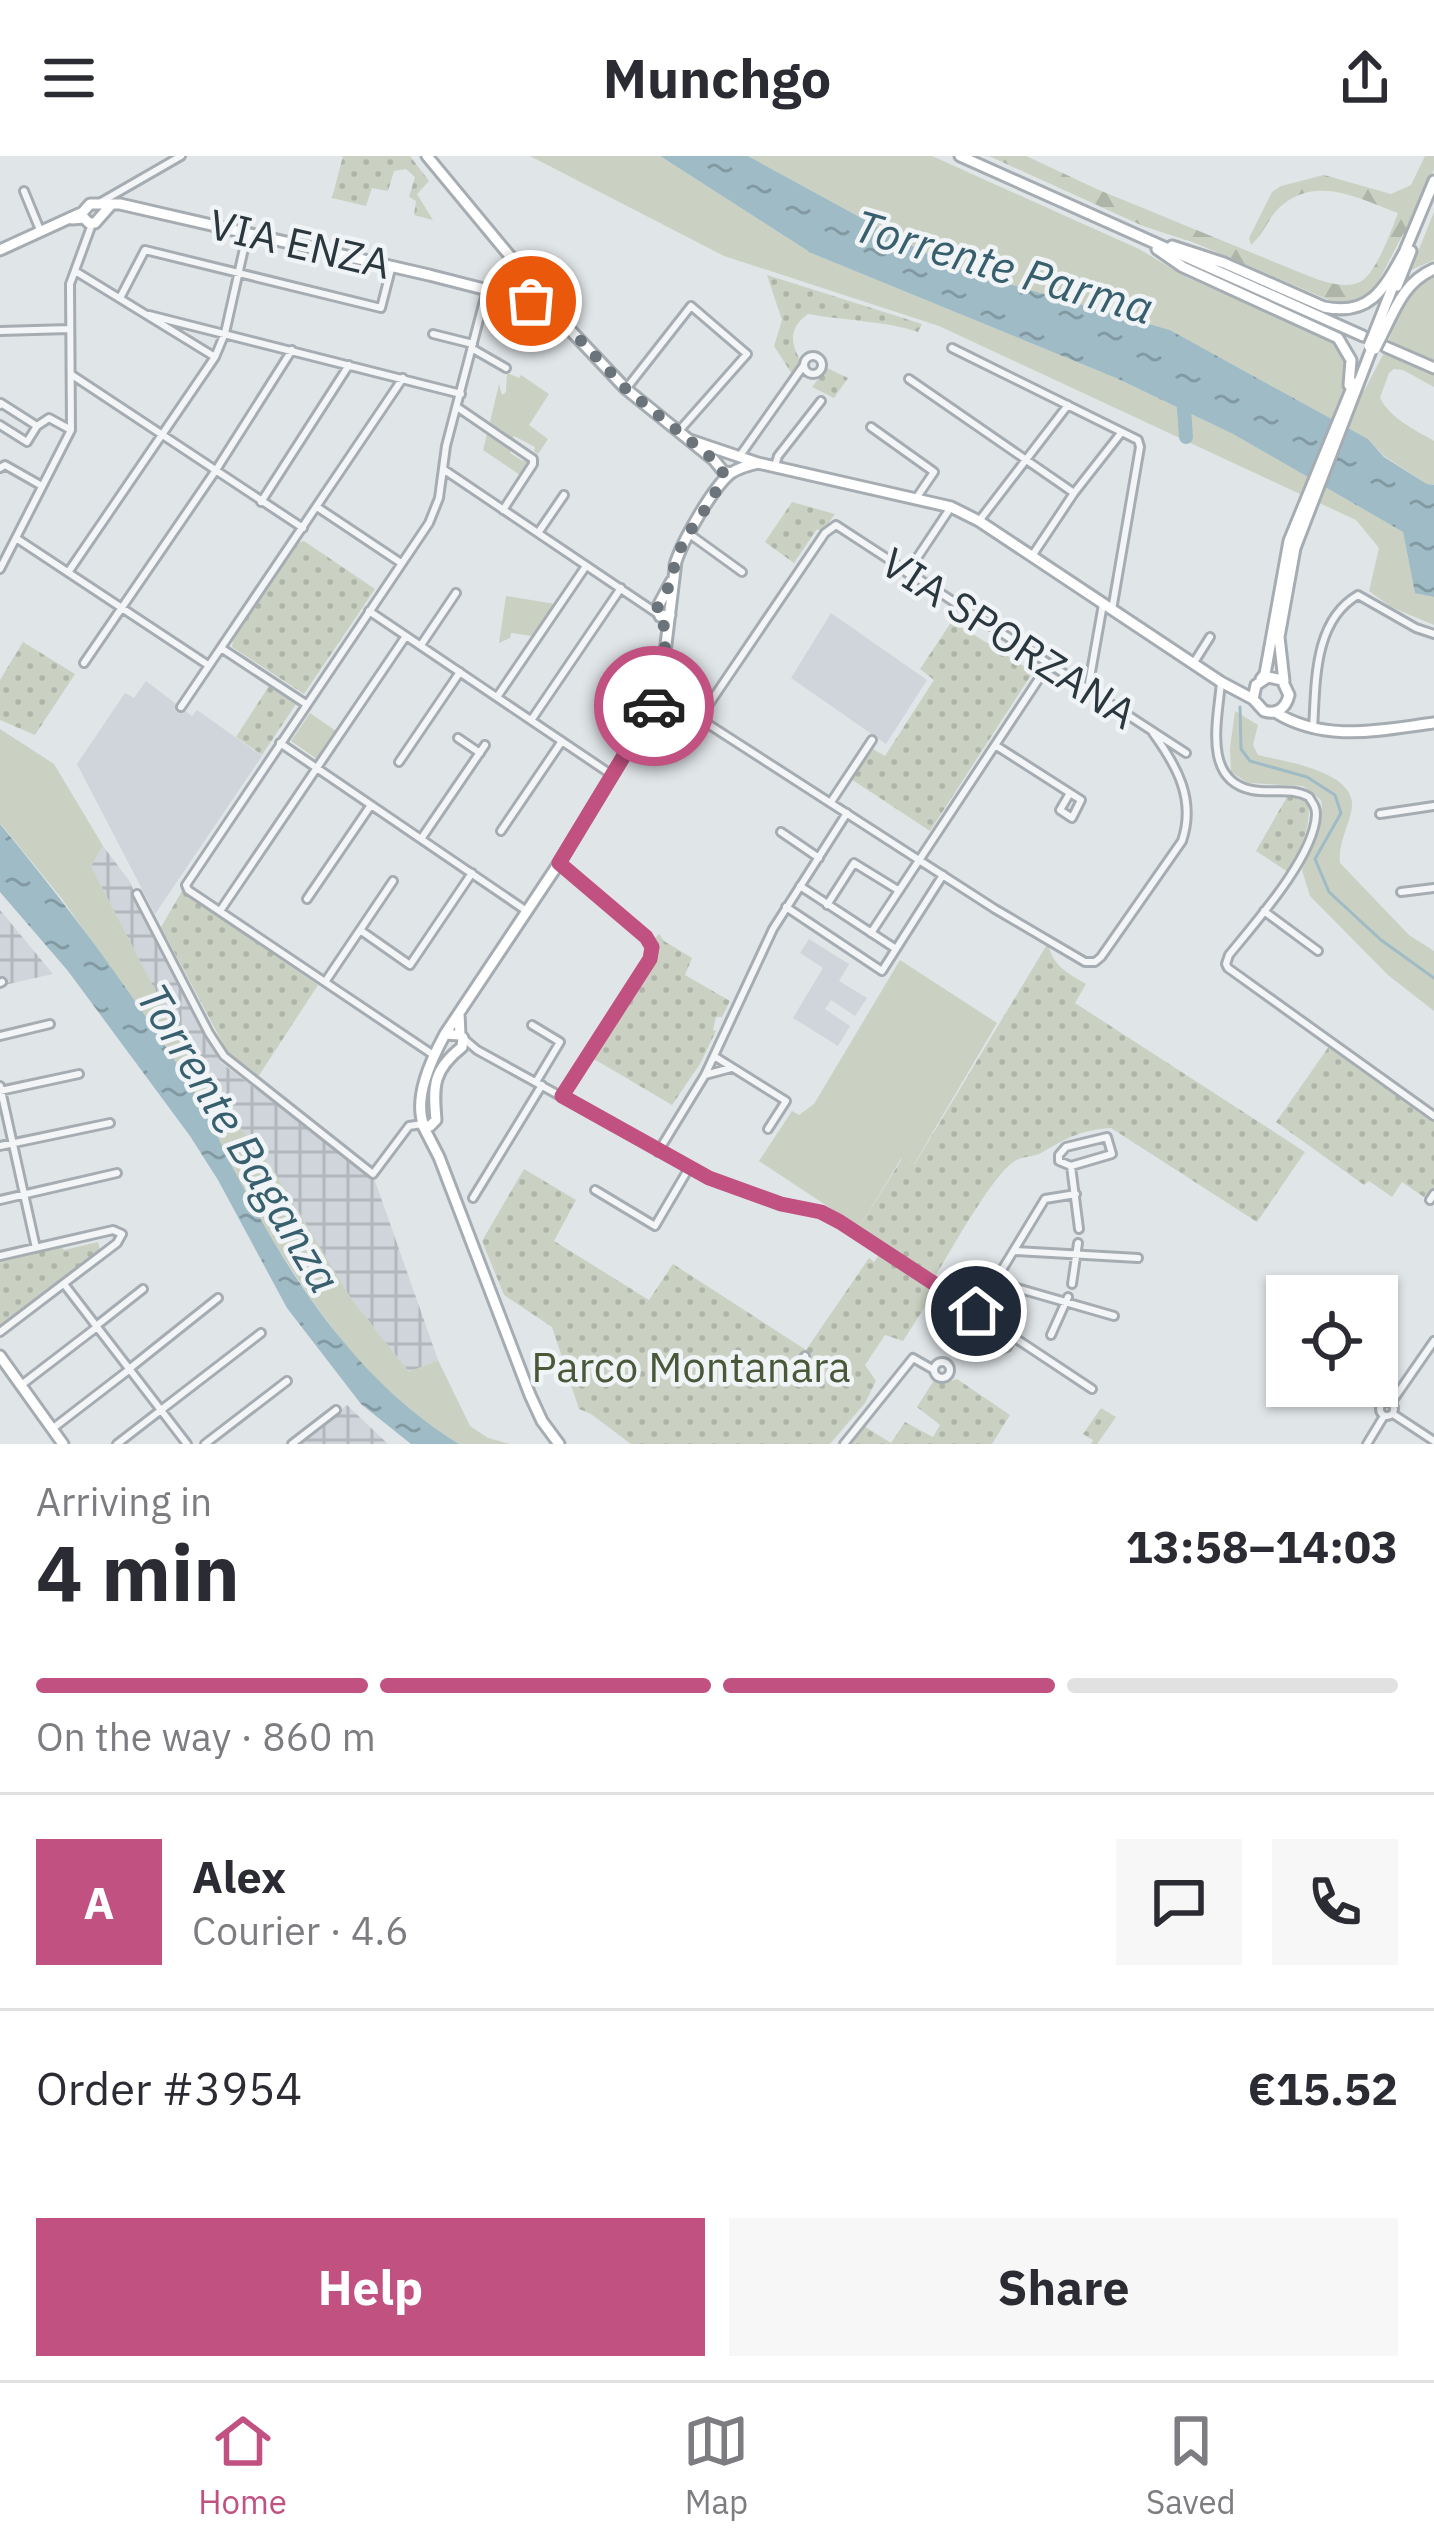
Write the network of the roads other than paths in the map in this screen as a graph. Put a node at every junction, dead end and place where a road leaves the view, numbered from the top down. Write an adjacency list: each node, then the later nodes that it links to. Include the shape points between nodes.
1 (181, 156): 7 (street)
2 (427, 156): 15 (street)
3 (960, 156): 12 (street)
4 (1434, 181): 14 (street)
5 (24, 190): 10 (street)
6 (1434, 196): 33 (street)
7 (116, 200): 8 (street); 11 (street, VIA ENZA)
8 (99, 208): 9 (street, via 88,205); 9 (street, via 100,219)
9 (86, 218): 10 (street); 18 (street)
10 (40, 230): 13 (street)
11 (248, 232): 16 (street, VIA ENZA); 19 (street)
12 (1144, 238): 14 (street, via 1340,309 1379,294); 33 (street); 45 (street, via 1183,267 1338,338)
13 (0, 250)
14 (1405, 251): 33 (street)
15 (509, 255): 20 (street); 21 (street)
16 (392, 266): 19 (street, via 381,308); 22 (street, VIA ENZA)
17 (1434, 269): 33 (street, via 1407,287)
18 (74, 271): 24 (street); 29 (street)
19 (239, 272): 24 (street, via 145,250); 31 (street)
20 (530, 277): 21 (street); 23 (street)
21 (516, 283): 22 (street, VIA ENZA); 25 (street)
22 (487, 289): 25 (street, VIA ENZA); 34 (street)
23 (539, 292): 26 (street); 27 (street)
24 (120, 298): 28 (street)
25 (518, 298): 26 (street)
26 (531, 301): 27 (street)
27 (556, 314): 46 (street)
28 (148, 315): 31 (street); 37 (street)
29 (69, 329): 30 (street); 42 (street)
30 (0, 331)
31 (225, 333): 36 (street); 37 (street)
32 (433, 334): 34 (street)
33 (1374, 343): 41 (street); 45 (street)
34 (472, 346): 40 (street); 47 (street)
35 (952, 348): 50 (street)
36 (292, 350): 38 (street); 63 (street)
37 (215, 357): 58 (street)
38 (349, 365): 43 (street); 69 (street)
39 (804, 365): 60 (street)
40 (506, 368)
41 (1434, 368)
42 (72, 375): 55 (street); 58 (street)
43 (403, 379): 47 (street); 70 (street)
44 (909, 379): 59 (street)
45 (1353, 387): 73 (street); 73 (street)
46 (626, 389): 57 (street); 57 (street, via 691,306 747,354)
47 (461, 394): 51 (street)
48 (821, 401): 61 (street)
49 (0, 405): 53 (street)
50 (1068, 406): 56 (street); 59 (street)
51 (457, 407): 64 (street); 72 (street, via 532,458)
52 (0, 425): 53 (street, via 27,442)
53 (38, 426): 55 (street, via 49,418)
54 (871, 427): 68 (street, via 934,472)
55 (71, 430): 65 (street)
56 (1122, 431): 66 (street); 89 (street, via 1141,447)
57 (678, 432): 60 (street)
58 (162, 435): 63 (street); 83 (street)
59 (1026, 458): 66 (street); 74 (street)
60 (730, 465): 61 (street); 77 (street)
61 (775, 466): 68 (street)
62 (0, 468): 65 (street)
63 (216, 470): 69 (street); 88 (street)
64 (443, 470): 72 (street); 80 (street, via 429,523)
65 (42, 486): 78 (street)
66 (1074, 493): 79 (street)
67 (564, 495): 76 (street)
68 (917, 497): 71 (street)
69 (261, 502): 75 (street)
70 (317, 507): 75 (street); 80 (street)
71 (951, 507): 74 (street); 85 (street)
72 (503, 509): 76 (street)
73 (1303, 514): 102 (street, via 1287,547); 104 (street, via 1280,631)
74 (979, 521): 79 (street)
75 (303, 528): 96 (street)
76 (538, 533): 81 (street)
77 (688, 533): 84 (street); 90 (street)
78 (16, 538): 82 (street); 83 (street)
79 (1032, 556): 89 (street)
80 (401, 563): 91 (street)
81 (586, 565): 86 (street); 106 (street)
82 (0, 568)
83 (69, 571): 88 (street)
84 (742, 572)
85 (908, 573): 100 (street, VIA SPORZANA); 112 (street, VIA SPORZANA, via 832,526)
86 (621, 588): 90 (street); 113 (street)
87 (456, 593): 95 (street)
88 (121, 607): 97 (street); 99 (street)
89 (1108, 607): 98 (street); 105 (street)
90 (664, 610): 107 (street)
91 (369, 611): 93 (street); 109 (street)
92 (1434, 634): 115 (street, via 1358,595 1342,604 1321,646)
93 (406, 636): 95 (street); 124 (street)
94 (1210, 637): 98 (street)
95 (421, 646): 101 (street)
96 (221, 648): 99 (street); 109 (street)
97 (84, 663)
98 (1193, 664): 103 (street)
99 (208, 665): 110 (street)
100 (1048, 665): 105 (street, VIA SPORZANA); 121 (street)
101 (460, 672): 106 (street); 123 (street)
102 (1259, 682): 103 (street); 104 (street, via 1275,677); 108 (street)
103 (1226, 685): 108 (street); 151 (street, via 1216,747 1226,777 1254,790 1300,792 1316,816 1293,871)
104 (1288, 690): 111 (street); 115 (street)
105 (1088, 691): 116 (street, VIA SPORZANA)
106 (497, 697): 113 (street)
107 (658, 698): 112 (street); 125 (street)
108 (1253, 699): 111 (street)
109 (306, 704): 120 (street)
110 (181, 707)
111 (1275, 712): 115 (street)
112 (699, 719): 127 (street)
113 (531, 721): 119 (street)
114 (1434, 723): 115 (street)
115 (1312, 729)
116 (1154, 733): 122 (street, VIA SPORZANA); 139 (street, via 1186,796 1187,824 1095,962)
117 (458, 738): 134 (street, via 482,749)
118 (872, 740): 127 (street)
119 (562, 741): 125 (street); 132 (street)
120 (280, 743): 124 (street); 149 (street, via 188,879 188,890)
121 (995, 745): 126 (street); 136 (street)
122 (1186, 753)
123 (399, 762)
124 (317, 768): 128 (street); 149 (street)
125 (612, 775): 137 (street)
126 (1070, 793)
127 (831, 802): 130 (street)
128 (371, 805): 134 (street); 146 (street)
129 (1434, 806): 131 (street)
130 (847, 813): 135 (street); 136 (street)
131 (1380, 814)
132 (501, 831)
133 (782, 832): 135 (street)
134 (421, 839): 138 (street)
135 (820, 858): 141 (street)
136 (919, 859): 139 (street); 143 (street)
137 (559, 863): 150 (street); 172 (street, via 652,947)
138 (472, 873): 150 (street); 152 (street, via 410,965)
139 (943, 875): 154 (street)
140 (393, 881): 152 (street)
141 (800, 886): 147 (street); 148 (street)
142 (1434, 888): 144 (street)
143 (898, 890): 147 (street, via 854,863); 153 (street)
144 (1401, 892)
145 (137, 894): 176 (street, via 224,1056 373,1174 409,1126)
146 (307, 899)
147 (827, 905): 153 (street)
148 (786, 907): 154 (street, via 882,971); 166 (street)
149 (220, 911): 156 (street)
150 (528, 911): 157 (street)
151 (1264, 911): 155 (street); 173 (street, via 1228,968)
152 (360, 930): 156 (street)
153 (871, 933): 154 (street)
154 (896, 949)
155 (1318, 951)
156 (325, 982): 165 (street)
157 (459, 1013): 160 (street); 162 (street)
158 (50, 1024): 161 (street)
159 (532, 1025): 170 (street, via 560,1042)
160 (445, 1034): 162 (street); 165 (street)
161 (0, 1036)
162 (462, 1037): 163 (street); 164 (street)
163 (477, 1050): 164 (street); 170 (street)
164 (458, 1051): 174 (street, via 440,1070)
165 (435, 1056): 176 (street)
166 (715, 1056): 167 (street); 169 (street)
167 (733, 1068): 169 (street); 177 (street, via 786,1101)
168 (79, 1074): 171 (street)
169 (706, 1075): 180 (street)
170 (539, 1083): 172 (street); 188 (street)
171 (0, 1089): 178 (street)
172 (562, 1096): 180 (street)
173 (1434, 1116)
174 (437, 1117): 176 (street); 181 (street)
175 (110, 1123): 178 (street)
176 (422, 1124): 181 (street)
177 (768, 1129)
178 (13, 1143): 179 (street); 187 (street)
179 (0, 1145)
180 (658, 1152): 183 (street)
181 (439, 1157): 233 (street, via 530,1396)
182 (1071, 1166): 182 (street, via 1112,1154 1107,1137 1066,1147 1059,1161); 186 (street)
183 (689, 1168): 185 (street, via 655,1226); 203 (street, via 756,1197 821,1212)
184 (117, 1173): 187 (street)
185 (595, 1190)
186 (1076, 1194): 190 (street); 193 (street, via 1045,1199)
187 (24, 1195): 189 (street); 192 (street)
188 (473, 1198)
189 (0, 1200)
190 (1078, 1229)
191 (1078, 1243): 194 (street)
192 (35, 1248): 195 (street); 198 (street, via 122,1234)
193 (1015, 1250): 194 (street); 197 (street)
194 (1077, 1255): 196 (street); 199 (street)
195 (0, 1256)
196 (1138, 1258)
197 (996, 1282): 202 (street); 203 (street)
198 (64, 1284): 205 (street); 207 (street)
199 (1072, 1284)
200 (142, 1289): 205 (street)
201 (218, 1298): 214 (street)
202 (1067, 1299): 204 (street); 209 (street)
203 (979, 1313): 206 (street); 206 (street, via 996,1349 1009,1343)
204 (1114, 1316)
205 (97, 1326): 214 (street); 218 (street)
206 (1005, 1330): 219 (street)
207 (0, 1333)
208 (261, 1333): 223 (street)
209 (1051, 1335)
210 (1434, 1341): 220 (street)
211 (0, 1356): 213 (street)
212 (805, 1356): 215 (street)
213 (4, 1368): 218 (street)
214 (130, 1369): 223 (street); 226 (street)
215 (796, 1370)
216 (934, 1370): 234 (street, via 913,1358)
217 (287, 1381): 231 (street)
218 (20, 1386): 226 (street)
219 (1092, 1388)
220 (1398, 1393)
221 (1381, 1407): 225 (street)
222 (1394, 1407): 225 (street)
223 (161, 1410): 229 (street); 230 (street)
224 (336, 1410): 232 (street)
225 (1388, 1415): 227 (street); 235 (street)
226 (52, 1429): 228 (street)
227 (1434, 1441)
228 (63, 1444)
229 (117, 1444)
230 (187, 1444)
231 (205, 1444)
232 (292, 1444)
233 (559, 1444)
234 (844, 1444)
235 (1367, 1444)

